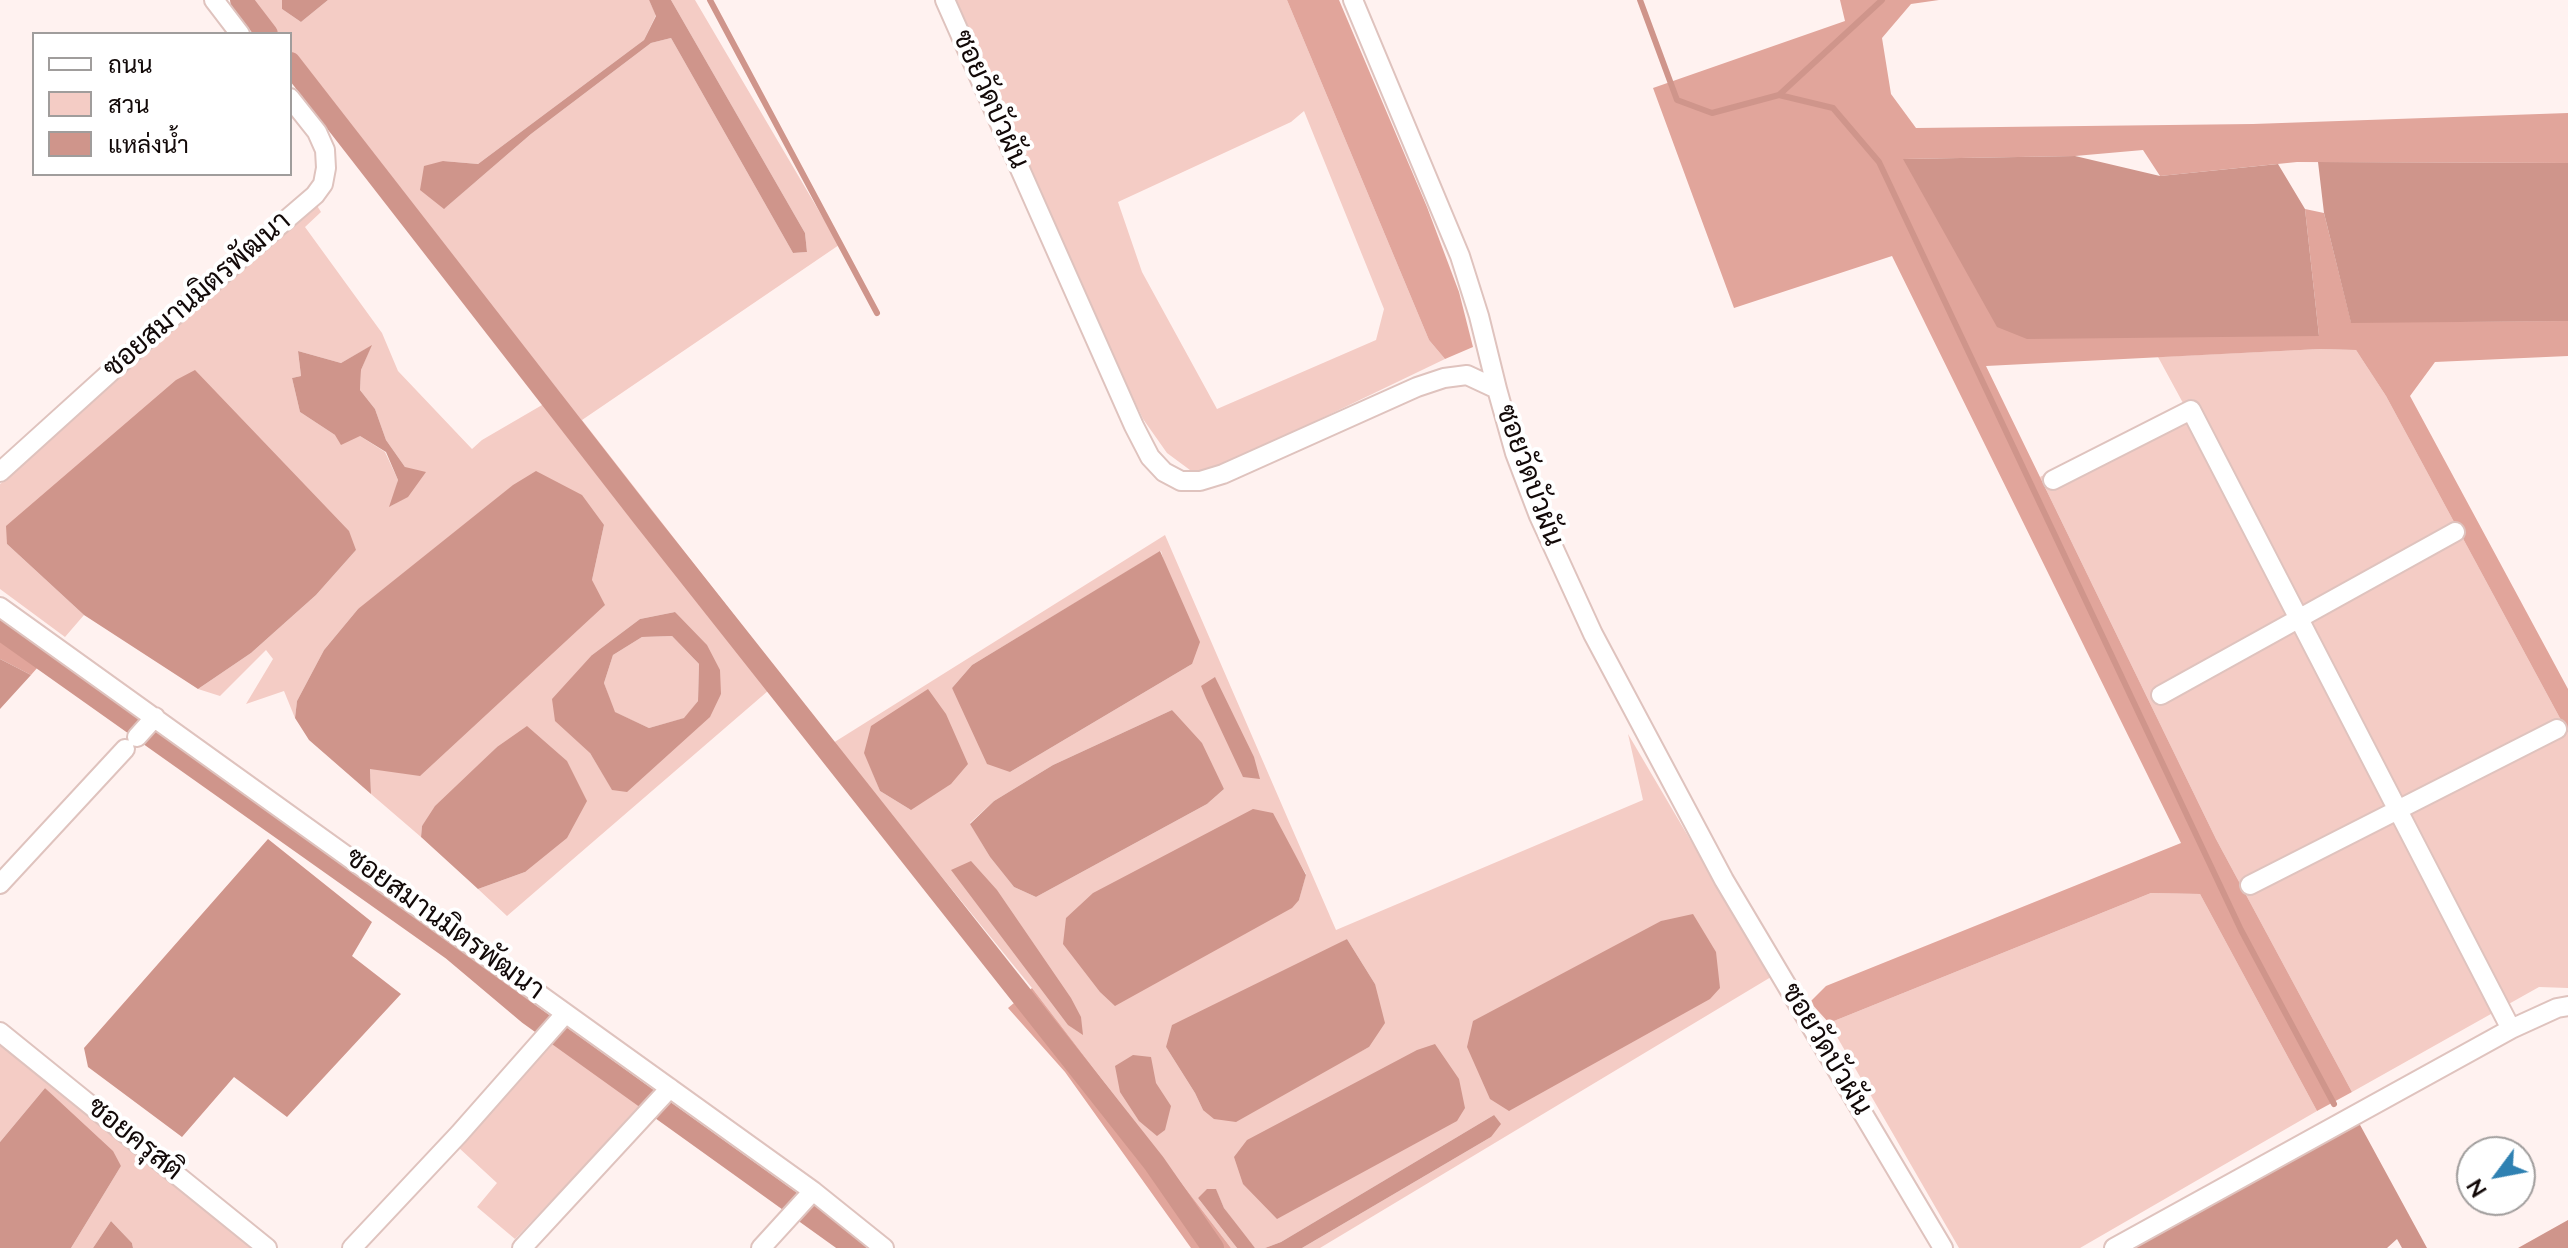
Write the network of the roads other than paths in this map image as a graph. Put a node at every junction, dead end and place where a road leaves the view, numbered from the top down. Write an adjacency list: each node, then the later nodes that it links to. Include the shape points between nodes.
1 (214, 0): 4 (street)
2 (945, 0): 6 (street, ซอยวัดบัวผัน, via 1134,426 1164,472 1181,481 1223,474 1444,378 1467,375)
3 (1353, 0): 6 (street, via 1460,256)
4 (238, 32)
5 (292, 101): 7 (street, ซอยสมานมิตรพัฒนา, via 325,150 323,184 315,195)
6 (1497, 389): 29 (street, ซอยวัดบัวผัน, via 1539,516 1593,634 1724,880)
7 (0, 472)
8 (2053, 480): 11 (street, via 2191,410)
9 (2455, 532): 11 (street)
10 (0, 607): 13 (street, ซอยสมานมิตรพัฒนา)
11 (2299, 618): 12 (street); 15 (street)
12 (2161, 695)
13 (155, 717): 16 (street); 19 (street, ซอยสมานมิตรพัฒนา)
14 (2557, 729): 15 (street)
15 (2398, 810): 17 (street); 20 (street)
16 (0, 884)
17 (2250, 885)
18 (2568, 1006): 20 (street)
19 (565, 1014): 22 (street, ซอยสมานมิตรพัฒนา); 25 (street)
20 (2511, 1029): 30 (street)
21 (0, 1032): 24 (street, ซอยครุสติ)
22 (670, 1088): 23 (street, ซอยสมานมิตรพัฒนา); 26 (street)
23 (813, 1191): 27 (street); 28 (street, ซอยสมานมิตรพัฒนา)
24 (267, 1248)
25 (352, 1248)
26 (522, 1248)
27 (761, 1248)
28 (884, 1248)
29 (1943, 1248)
30 (2114, 1248)

